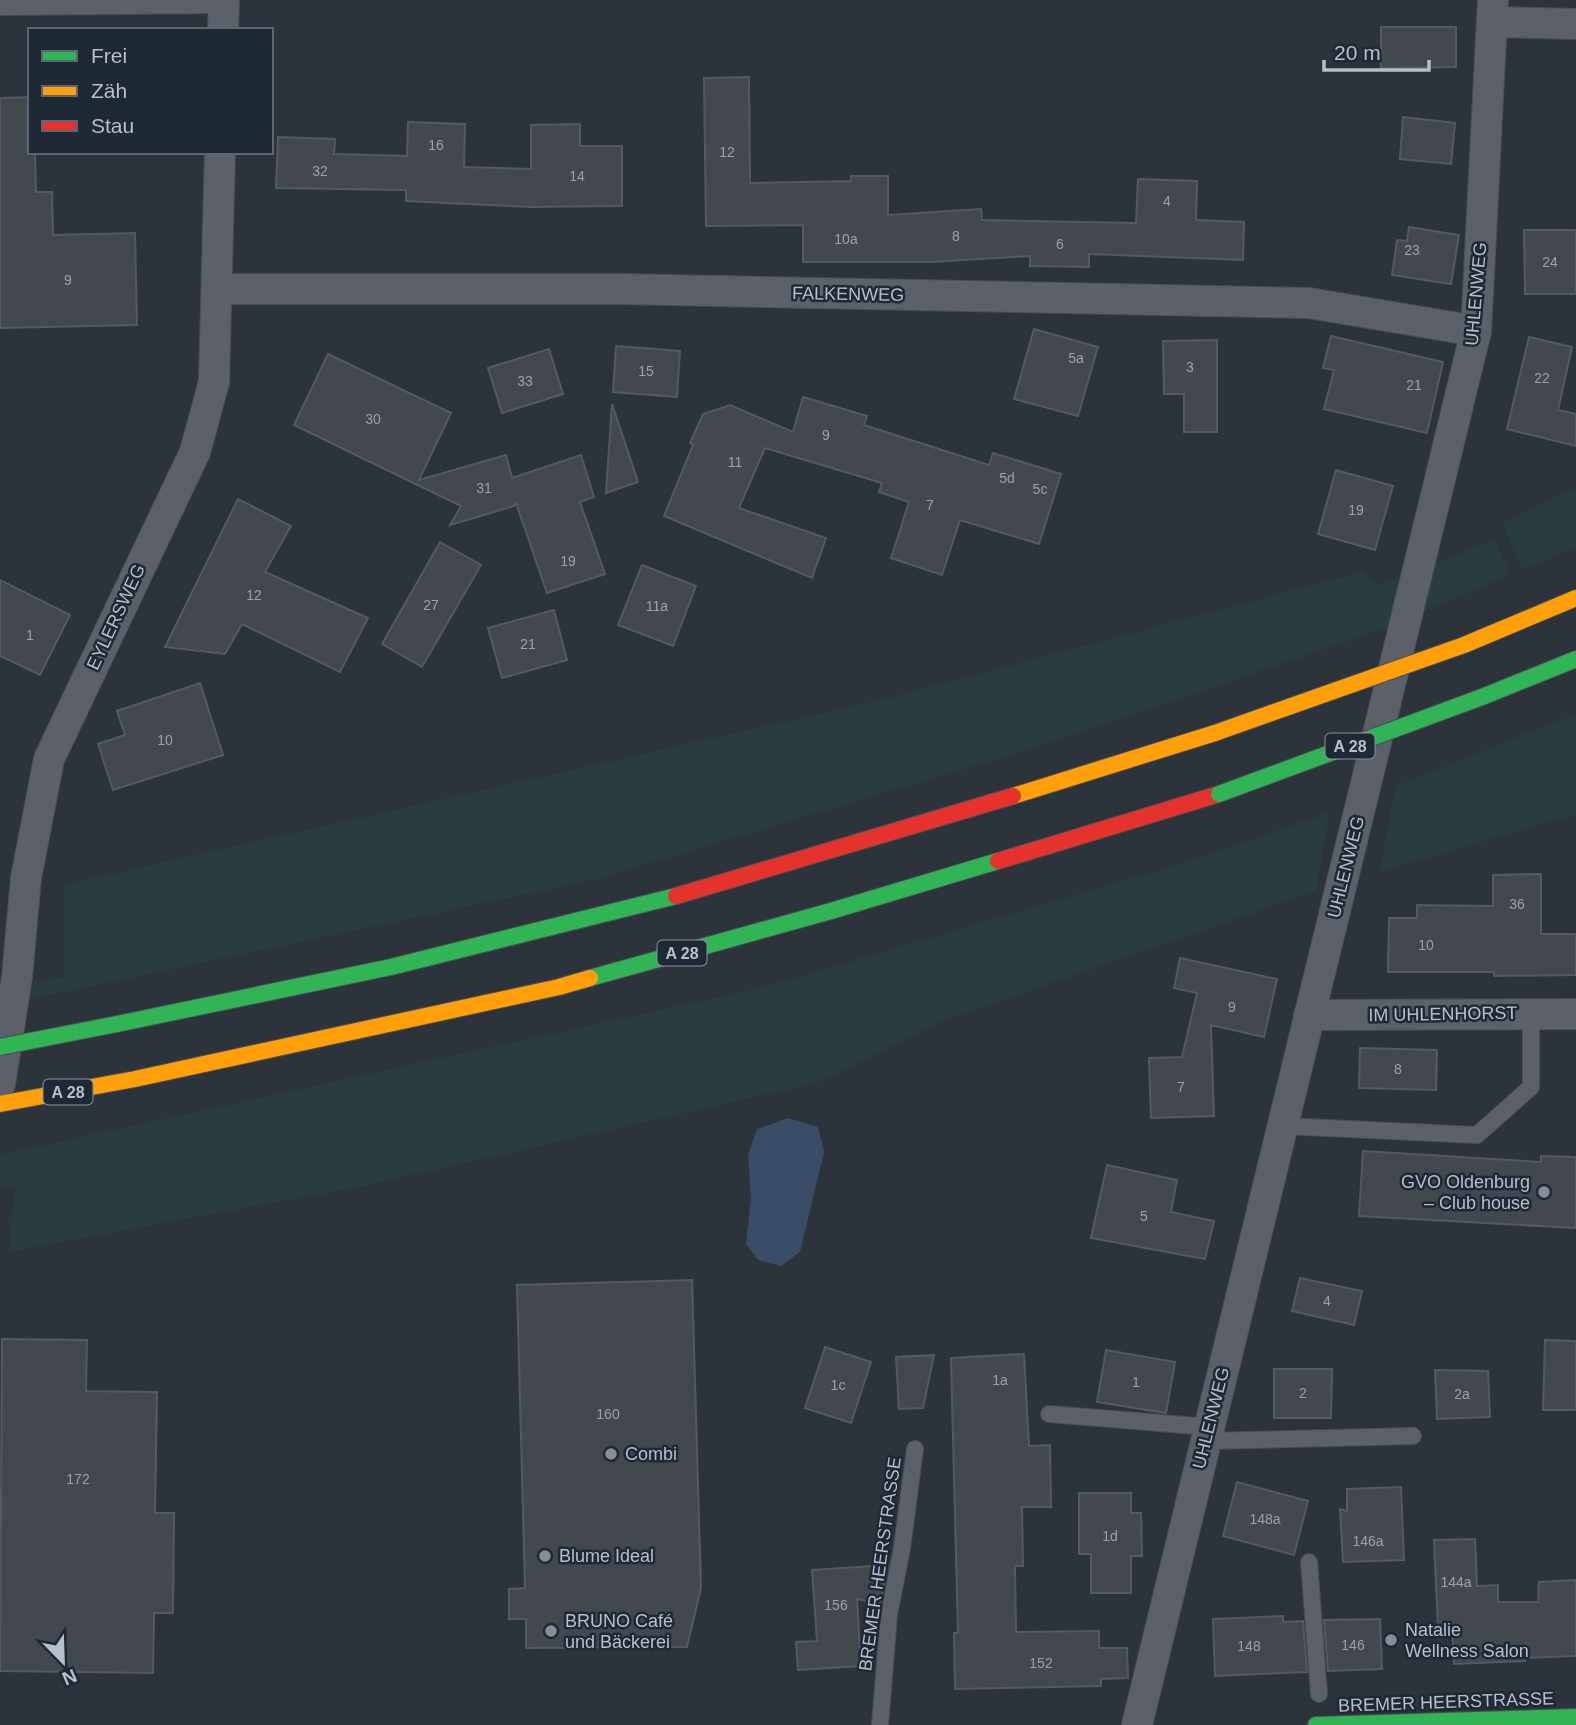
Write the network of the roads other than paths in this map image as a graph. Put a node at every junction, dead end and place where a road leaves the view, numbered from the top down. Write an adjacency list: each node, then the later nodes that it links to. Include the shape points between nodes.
1 (0, 7): 2 (lane)
2 (224, 11)
3 (1492, 11): 4 (street); 7 (street, UHLENWEG)
4 (1576, 24)
5 (220, 154): 6 (street, EYLERSWEG)
6 (217, 289): 7 (street, FALKENWEG, via 620,289 1309,303); 10 (street, EYLERSWEG, via 214,382 195,452 49,760)
7 (1476, 331): 13 (street, UHLENWEG)
8 (1576, 598): 14 (main road, bridge, via 1464,645 1215,733 663,900 232,1003)
9 (1576, 659): 16 (main road, A 28, bridge, via 1219,794 559,988)
10 (13, 874): 15 (street, EYLERSWEG, via 17,977)
11 (1531, 1013): 12 (street, IM UHLENHORST); 13 (street, IM UHLENHORST); 17 (lane, via 1531,1087 1477,1135)
12 (1576, 1014)
13 (1310, 1015): 17 (street, UHLENWEG)
14 (0, 1047)
15 (0, 1084)
16 (0, 1104)
17 (1283, 1126): 19 (street, UHLENWEG)
18 (1049, 1415): 19 (lane)
19 (1207, 1434): 20 (lane); 26 (street, UHLENWEG)
20 (1413, 1436)
21 (915, 1450): 25 (lane, BREMER HEERSTRASSE, via 889,1615)
22 (1309, 1562): 23 (lane)
23 (1319, 1694)
24 (1576, 1717): 27 (main road, BREMER HEERSTRASSE)
25 (880, 1725)
26 (1137, 1725)
27 (1316, 1725)

